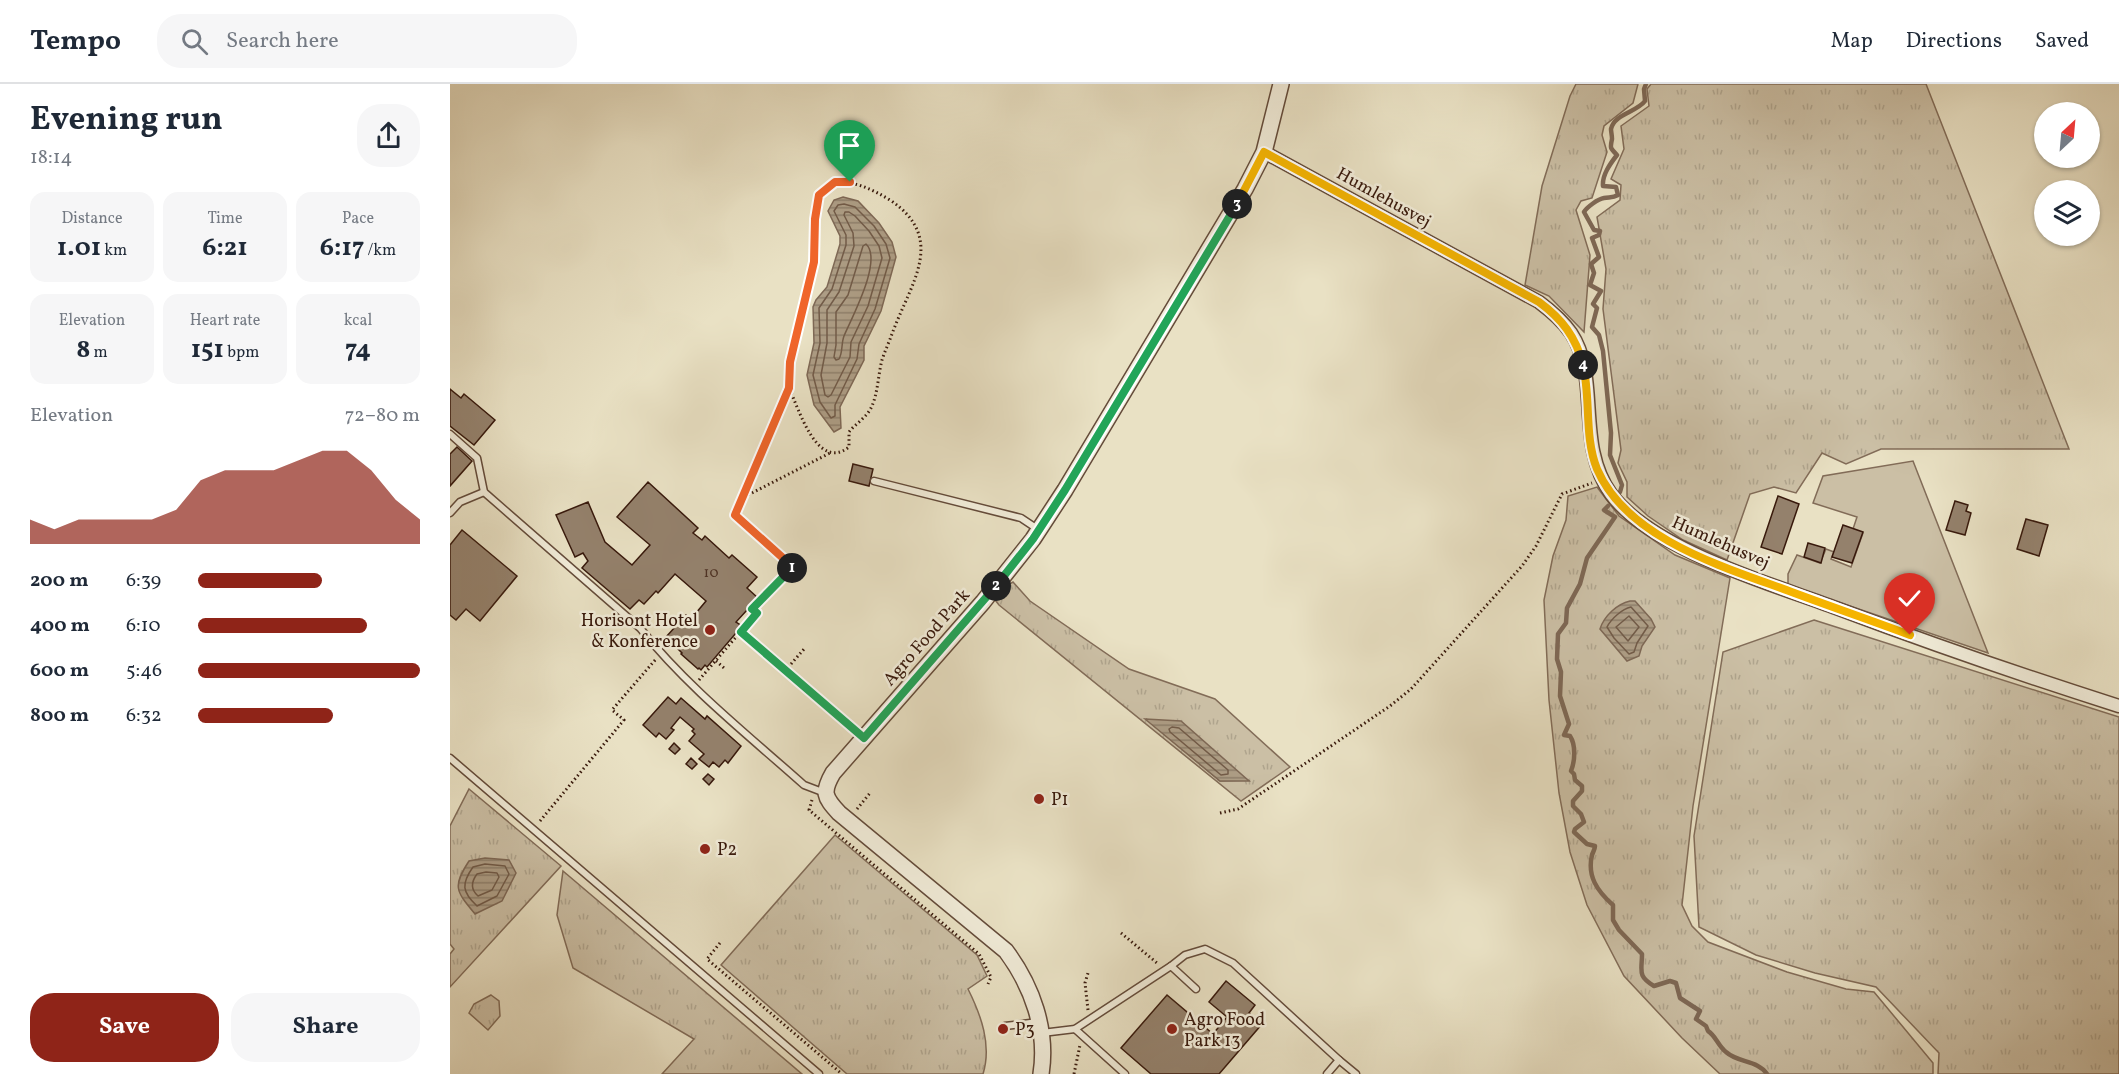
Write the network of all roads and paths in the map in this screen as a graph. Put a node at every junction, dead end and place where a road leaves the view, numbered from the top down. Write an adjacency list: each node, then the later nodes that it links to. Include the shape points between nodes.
1 (1281, 84): 2 (street, Agro Food Park)
2 (1264, 152): 6 (street, Humlehusvej, via 1557,315 1580,351 1592,449); 11 (street, Agro Food Park)
3 (789, 388): 5 (path, via 810,434); 5 (path, via 790,362 814,262 819,195 835,182 863,186 896,205 908,217 917,228 922,246 914,282 882,359 870,411 849,432 849,447); 9 (path)
4 (450, 434): 8 (lane, via 477,458)
5 (831, 453): 9 (path)
6 (1602, 480): 19 (street, Humlehusvej, via 1620,505 1647,527 1728,568); 25 (path, via 1562,494 1522,566 1411,689 1238,809)
7 (874, 481): 11 (lane, via 1021,518)
8 (484, 492): 10 (lane, via 460,502); 14 (lane, via 640,628)
9 (742, 498): 12 (path, via 735,515 793,567 752,609 757,613)
10 (450, 513)
11 (1039, 530): 20 (street, Agro Food Park, via 983,602)
12 (741, 632): 15 (path); 17 (lane)
13 (805, 648): 17 (path)
14 (660, 654): 18 (lane); 23 (path, via 612,710 624,720)
15 (716, 660): 16 (path); 18 (path)
16 (724, 668)
17 (786, 670): 20 (lane)
18 (694, 686): 22 (lane, via 804,785)
19 (2119, 706)
20 (864, 738): 22 (street, Agro Food Park)
21 (450, 758): 26 (lane)
22 (820, 791): 30 (path, via 809,810 979,954 991,977); 33 (street, via 839,813 1006,951 1029,990)
23 (554, 804): 24 (path); 26 (path)
24 (557, 807)
25 (1220, 813)
26 (533, 829): 36 (lane)
27 (1122, 933): 29 (path)
28 (720, 943): 37 (path, via 707,959)
29 (1168, 968): 31 (lane); 34 (lane); 35 (lane, via 1185,955 1205,949 1233,963)
30 (988, 984)
31 (1196, 989)
32 (1005, 1026): 33 (lane)
33 (1040, 1028): 34 (lane); 38 (street)
34 (1075, 1029): 39 (lane)
35 (1339, 1060): 40 (lane); 41 (lane)
36 (819, 1074)
37 (842, 1074)
38 (1041, 1074)
39 (1125, 1074)
40 (1327, 1074)
41 (1356, 1074)

